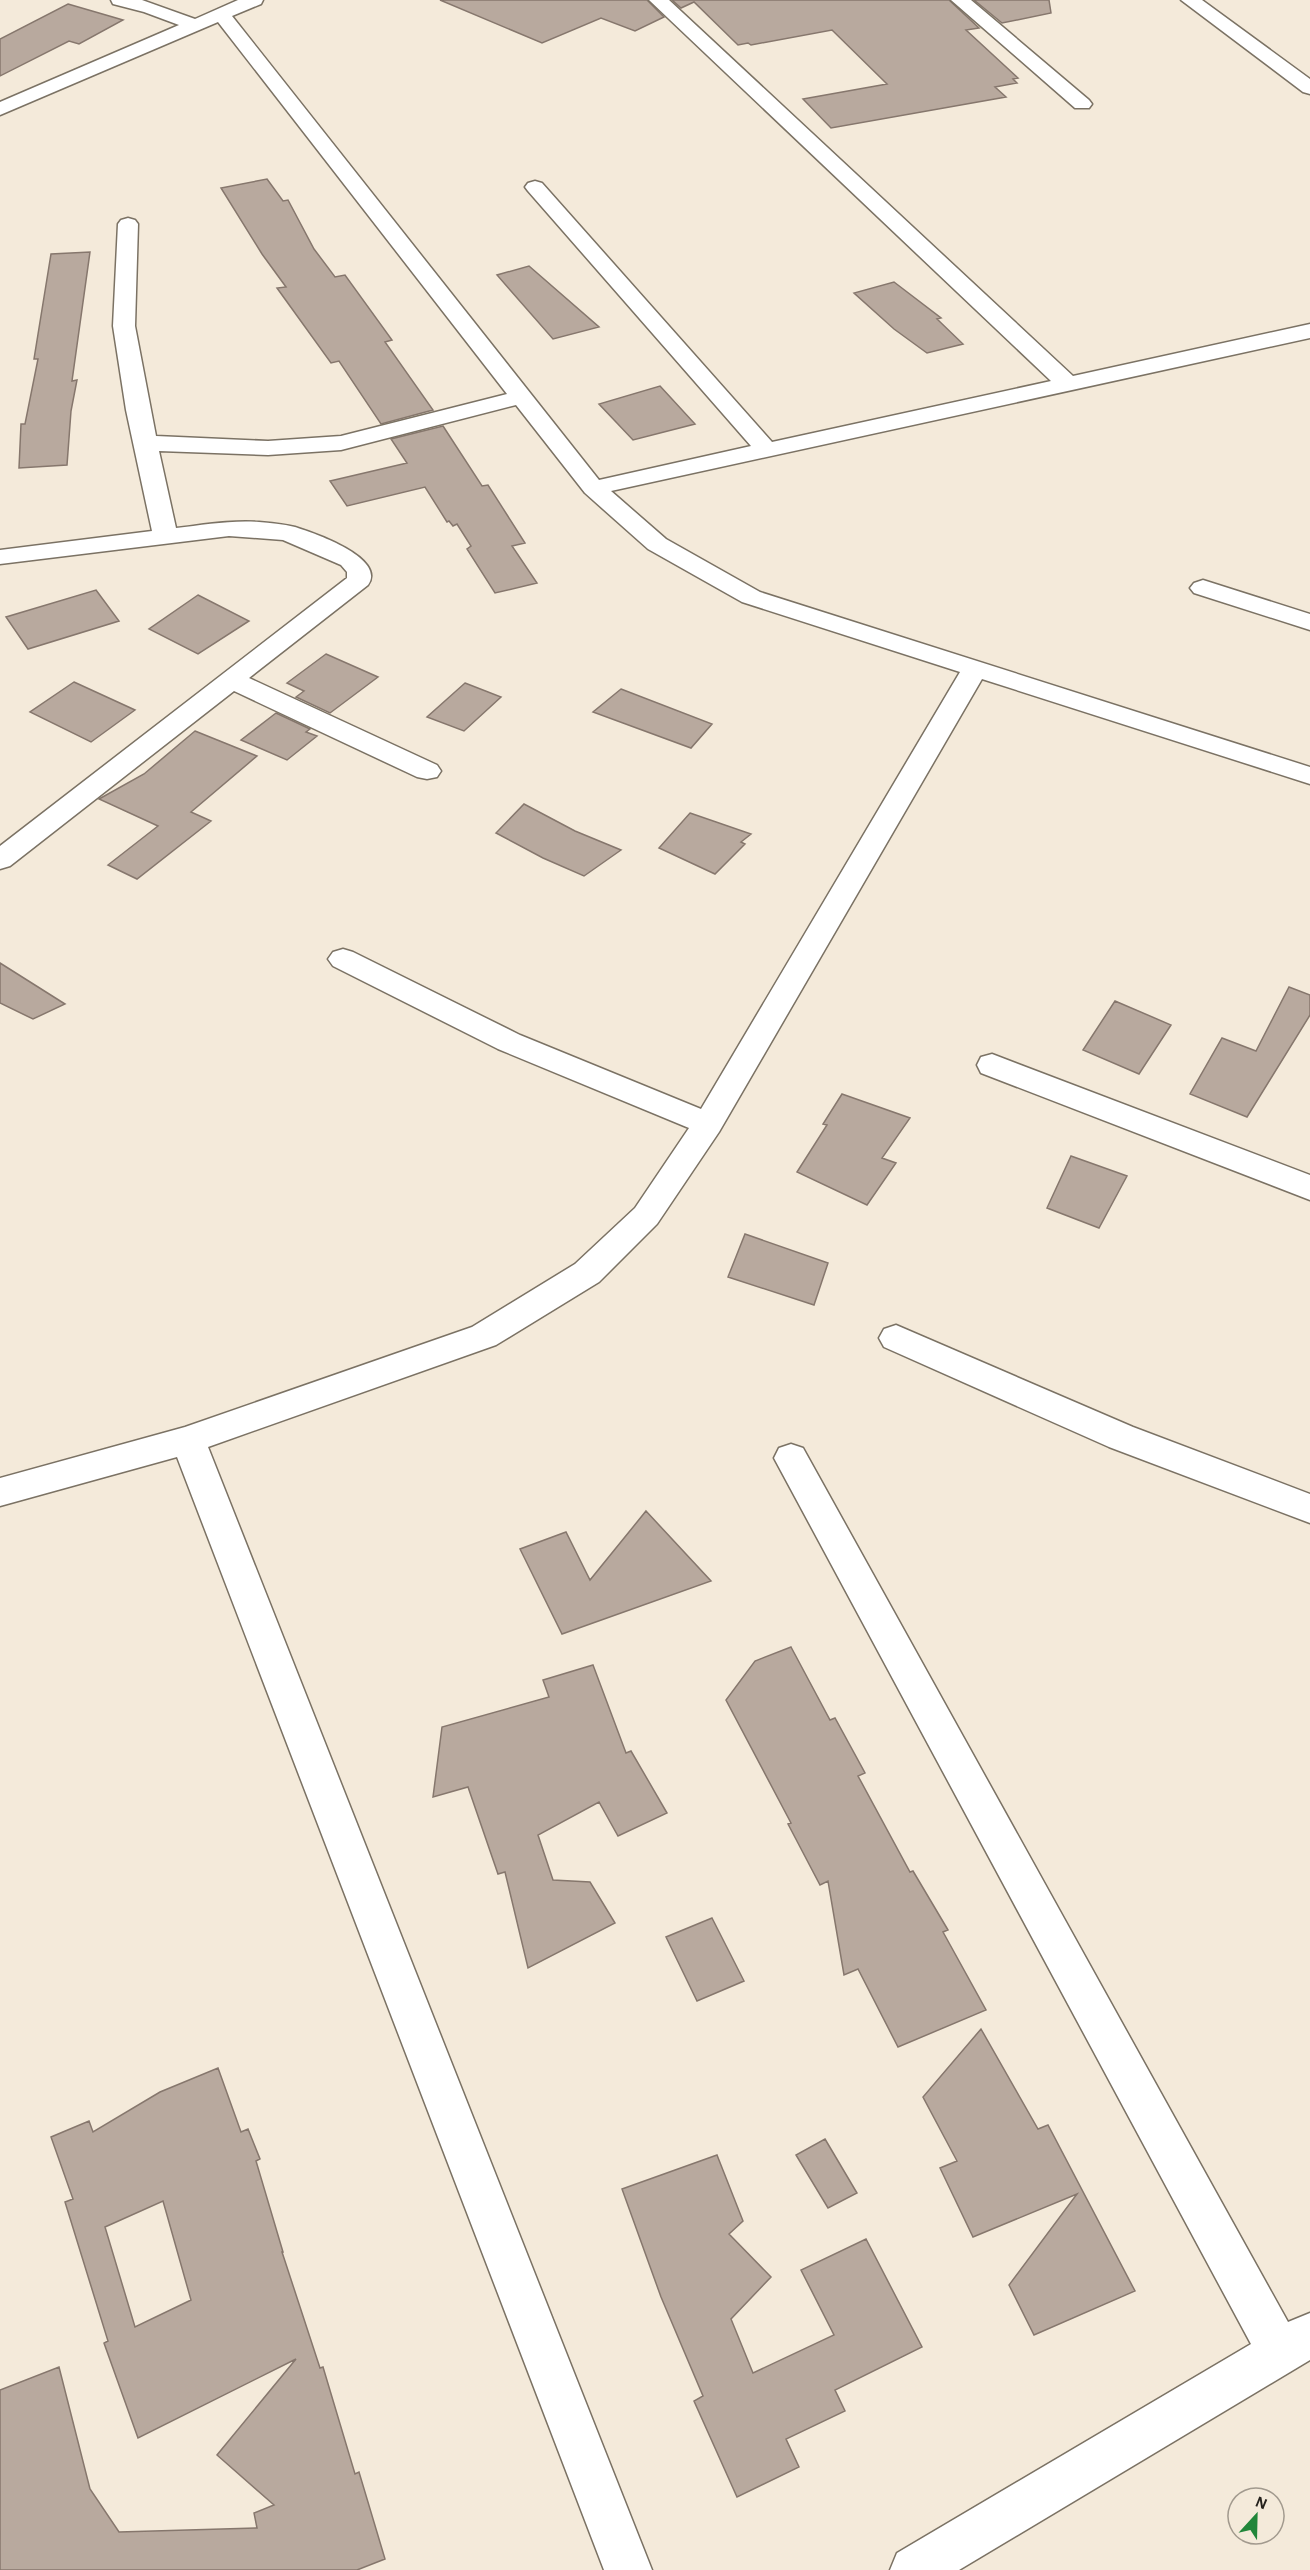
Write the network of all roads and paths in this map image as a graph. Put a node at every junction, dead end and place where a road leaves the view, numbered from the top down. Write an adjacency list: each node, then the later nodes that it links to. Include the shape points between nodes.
1 (120, 0): 7 (street)
2 (254, 0): 6 (street)
3 (658, 0): 14 (street)
4 (960, 0): 9 (street)
5 (1190, 0): 8 (street)
6 (221, 14): 7 (street); 15 (street)
7 (195, 24): 10 (street)
8 (1310, 88)
9 (1082, 104)
10 (0, 109)
11 (535, 187): 17 (street)
12 (128, 224): 16 (street, via 124,326)
13 (1310, 331): 14 (street)
14 (1067, 383): 17 (street)
15 (521, 397): 16 (street, via 341,443 310,447); 18 (street)
16 (145, 443): 19 (street)
17 (767, 450): 18 (street)
18 (593, 488): 23 (street, via 657,544 751,597)
19 (165, 537): 20 (street); 24 (street, via 229,529 288,533 350,560 359,571 359,580)
20 (0, 557)
21 (1203, 588): 22 (street)
22 (1310, 622)
23 (974, 670): 26 (street); 30 (street)
24 (232, 680): 25 (street); 27 (street)
25 (427, 771)
26 (1310, 776)
27 (0, 860)
28 (342, 959): 30 (street, via 509,1042)
29 (992, 1065): 31 (street)
30 (708, 1124): 33 (street, via 646,1216 587,1273 494,1330)
31 (1310, 1188)
32 (896, 1338): 36 (street, via 1121,1437)
33 (188, 1440): 35 (street); 39 (street)
34 (791, 1458): 37 (street)
35 (0, 1492)
36 (1310, 1509)
37 (1295, 2343): 38 (street)
38 (935, 2564)
39 (628, 2570)

